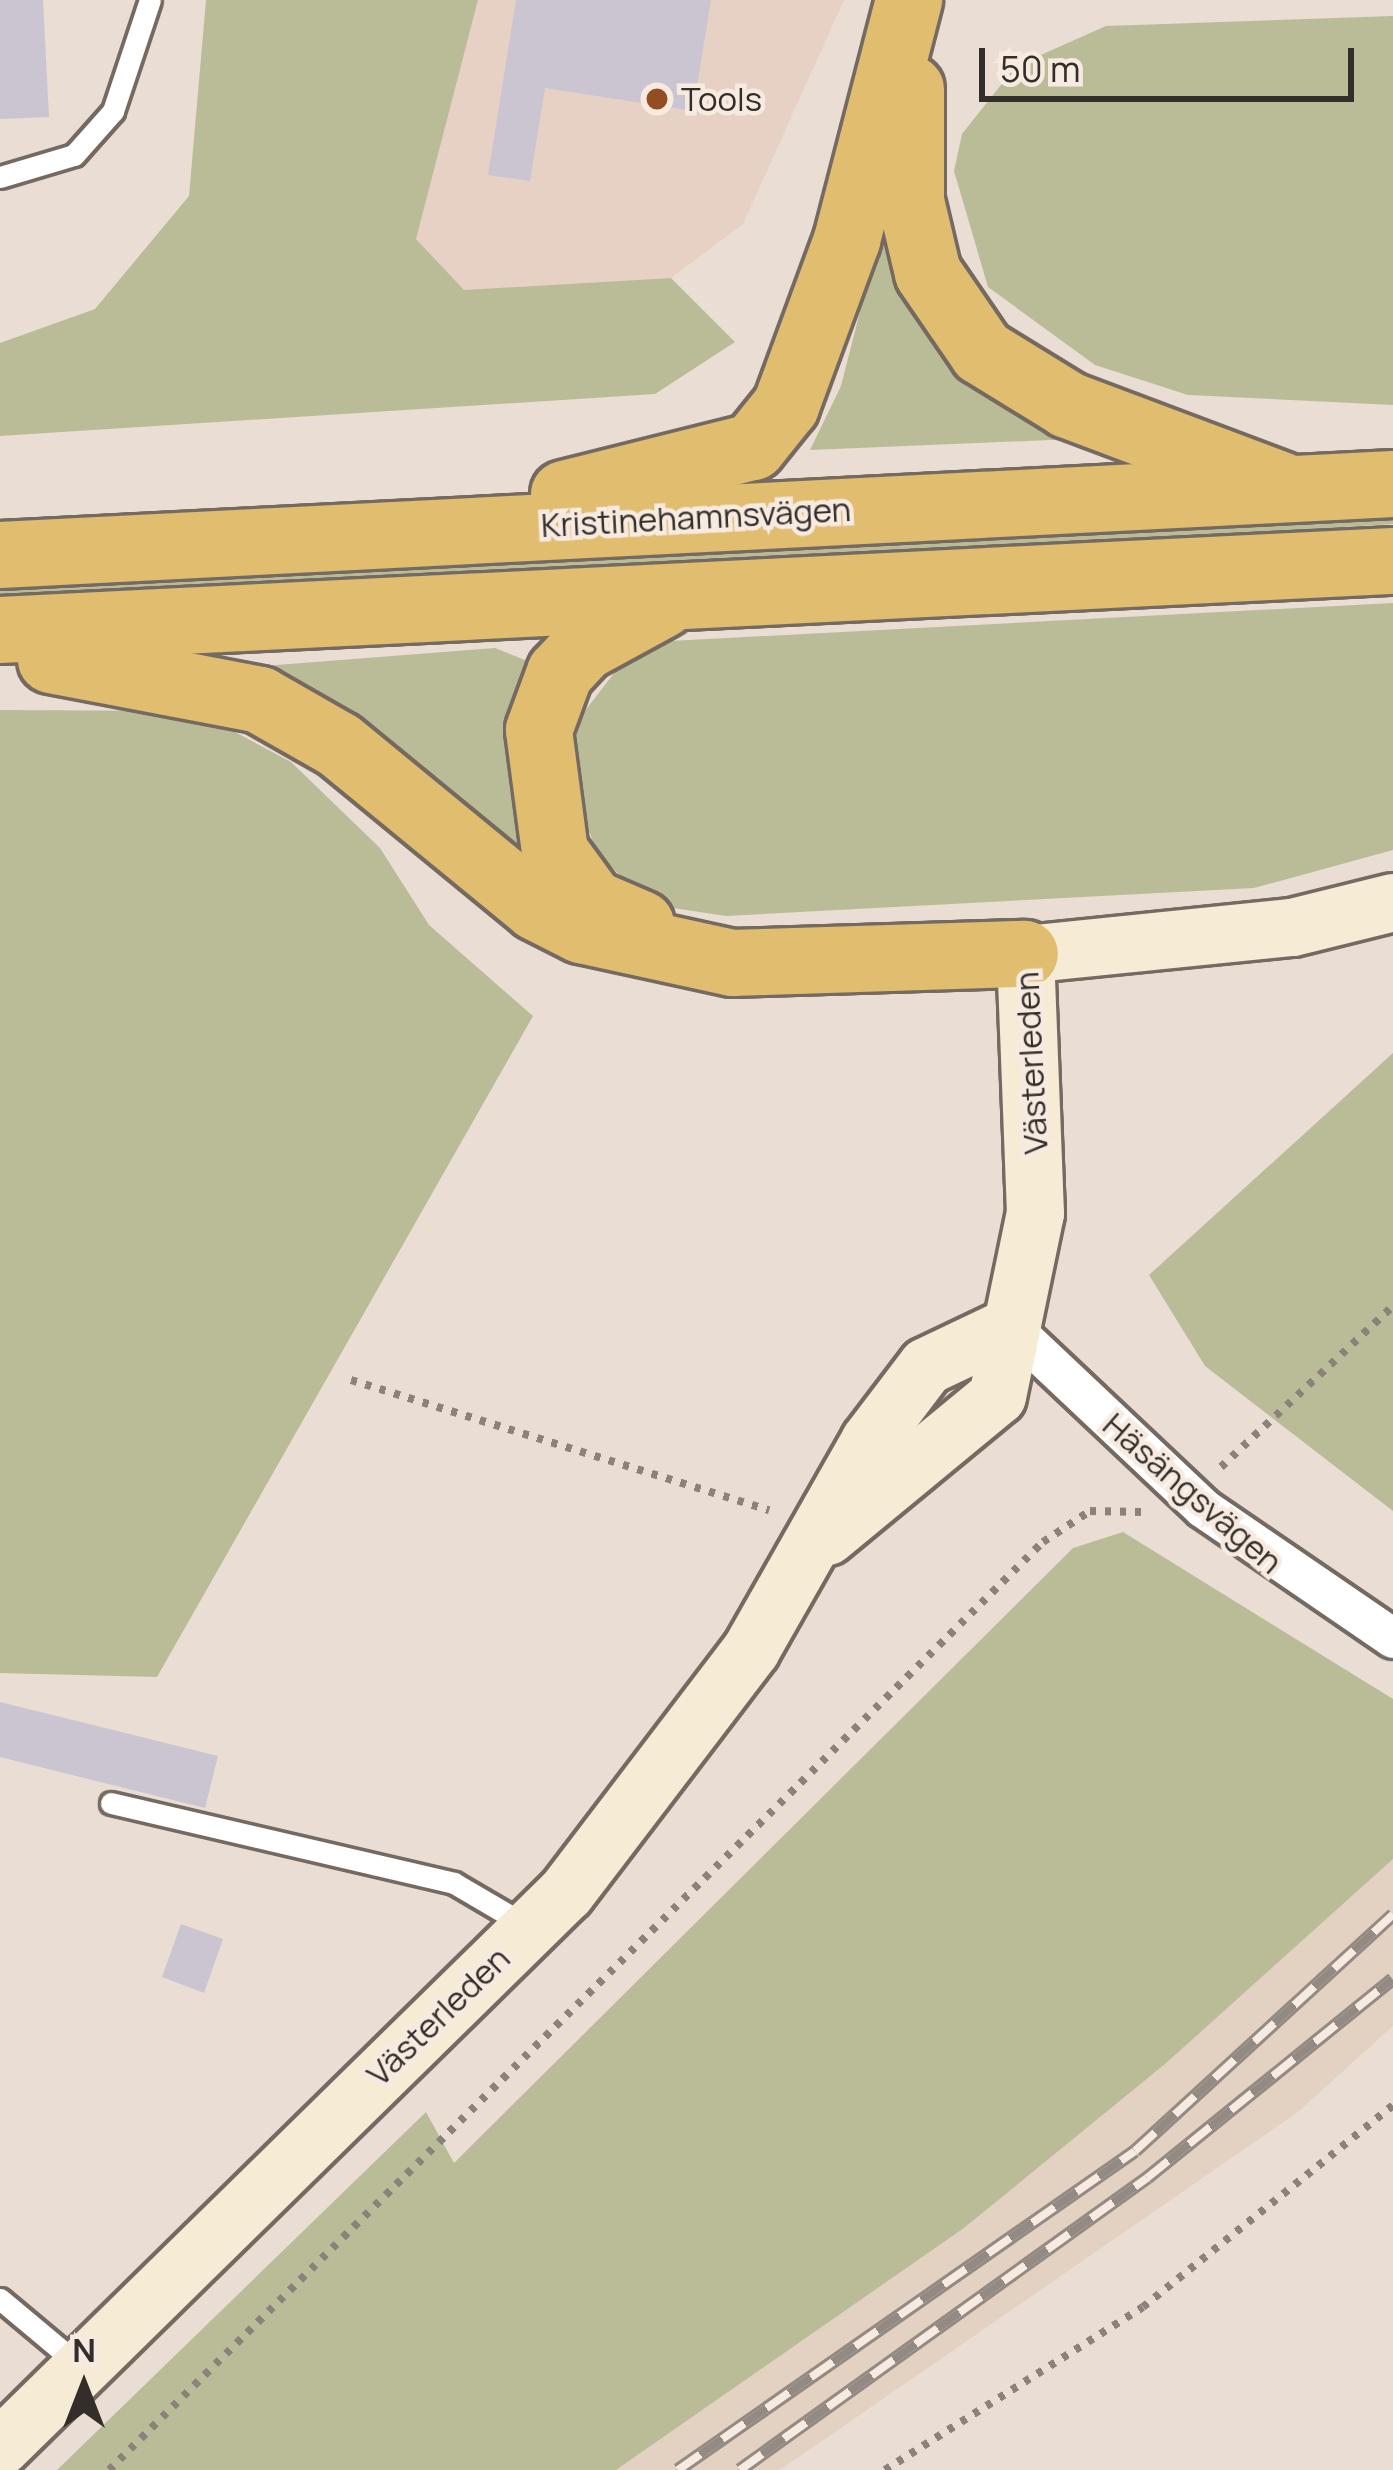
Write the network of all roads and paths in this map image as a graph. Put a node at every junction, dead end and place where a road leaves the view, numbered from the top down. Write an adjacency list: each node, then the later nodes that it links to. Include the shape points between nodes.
1 (150, 0): 3 (lane, via 113,111 74,154)
2 (910, 0): 5 (highway, via 911,201 928,273 982,352 1068,405); 6 (highway, via 813,349 753,448)
3 (0, 177)
4 (1393, 484): 5 (highway, Kristinehamnsvägen)
5 (1296, 491): 6 (highway, Kristinehamnsvägen)
6 (421, 530): 7 (highway, Kristinehamnsvägen)
7 (0, 555)
8 (1393, 561): 9 (highway)
9 (681, 596): 10 (highway); 14 (highway, via 617,625 560,673 539,730 539,791 555,852 592,903)
10 (0, 630)
11 (0, 653): 14 (highway, via 260,700 339,745 536,907 581,931)
12 (1393, 902): 13 (street, Västerleden, via 1292,927)
13 (1025, 954): 14 (highway); 16 (street, Västerleden, via 1035,1213)
14 (732, 963)
15 (1393, 1306): 18 (path)
16 (1010, 1325): 18 (street, Häsängsvägen); 19 (street, Västerleden, via 997,1396)
17 (351, 1380): 19 (path, via 744,1497)
18 (1175, 1509): 20 (street, Häsängsvägen); 27 (path, via 1090,1511 1043,1542)
19 (823, 1540): 22 (street, Västerleden, via 651,1792)
20 (1393, 1638)
21 (111, 1803): 22 (lane, via 454,1883)
22 (530, 1928): 25 (street, Västerleden)
23 (1393, 2104): 28 (path, via 1144,2306)
24 (0, 2299): 25 (lane)
25 (80, 2365): 26 (street, Västerleden)
26 (0, 2447)
27 (109, 2470)
28 (885, 2470)

